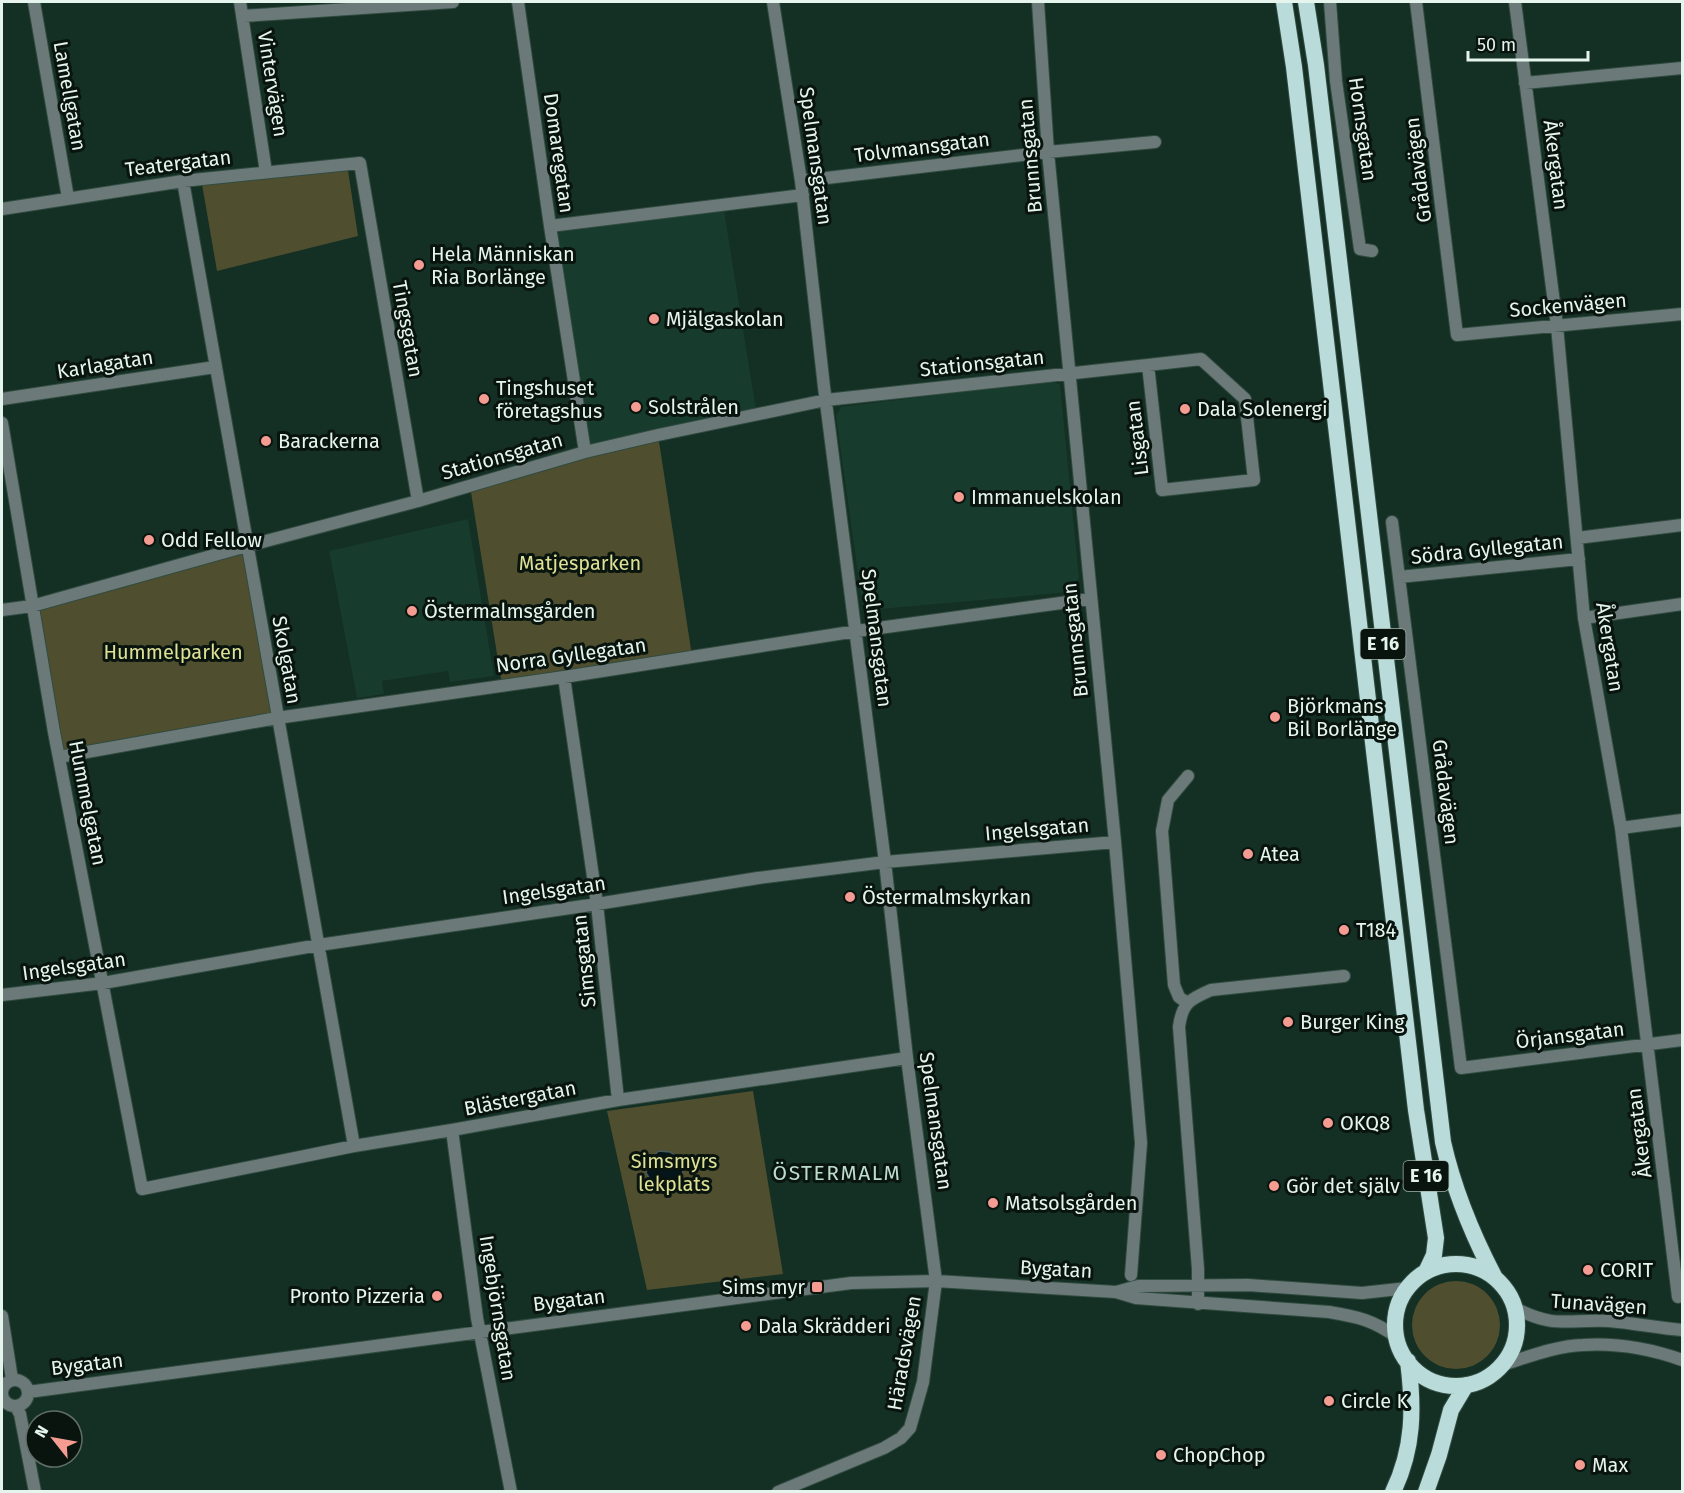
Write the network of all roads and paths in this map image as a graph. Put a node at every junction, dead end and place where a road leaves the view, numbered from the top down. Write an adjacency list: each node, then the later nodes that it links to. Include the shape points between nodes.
1 (34, 2): 22 (street, Lamellgatan)
2 (240, 2): 12 (street, Vintervägen)
3 (453, 2): 12 (street)
4 (518, 2): 24 (street, Domaregatan)
5 (773, 2): 20 (street, Spelmansgatan)
6 (1038, 2): 16 (street, Brunnsgatan)
7 (1284, 2): 72 (highway, E 16, via 1416,1110 1436,1238)
8 (1306, 2): 74 (highway, E 16, via 1443,1142 1460,1203)
9 (1330, 2): 25 (street, Hornsgatan, via 1336,81 1360,249)
10 (1416, 2): 28 (street, Grådavägen)
11 (1515, 2): 14 (street, Åkergatan)
12 (243, 16): 18 (street, Vintervägen)
13 (1683, 68): 14 (street)
14 (1525, 83): 27 (street, Åkergatan)
15 (1155, 142): 16 (street, Tolvmansgatan)
16 (1048, 152): 20 (street, Tolvmansgatan); 32 (street, Brunnsgatan)
17 (360, 163): 18 (street, Teatergatan); 37 (street, Tingsgatan)
18 (266, 172): 19 (street, Teatergatan)
19 (183, 181): 22 (street, Teatergatan); 31 (street, Skolgatan)
20 (801, 181): 21 (street, Spelmansgatan)
21 (803, 195): 24 (street); 34 (street, Spelmansgatan)
22 (68, 198): 23 (street, Teatergatan)
23 (2, 209)
24 (550, 226): 36 (street, Domaregatan)
25 (1372, 251)
26 (1683, 314): 27 (street, Sockenvägen)
27 (1557, 326): 28 (street, Sockenvägen); 40 (street, Åkergatan)
28 (1457, 335)
29 (1201, 359): 30 (street, Stationsgatan); 30 (street, Lisgatan, via 1245,399 1254,480 1162,490)
30 (1148, 365): 32 (street, Stationsgatan)
31 (215, 367): 33 (street, Karlagatan); 41 (street, Skolgatan)
32 (1069, 373): 34 (street, Stationsgatan); 44 (street, Brunnsgatan)
33 (2, 399)
34 (826, 399): 36 (street, Stationsgatan); 49 (street, Spelmansgatan)
35 (2, 423): 46 (street, Hummelgatan)
36 (585, 452): 37 (street, Stationsgatan)
37 (418, 501): 41 (street, Stationsgatan)
38 (1392, 522): 43 (street, Grådavägen)
39 (1683, 525): 40 (street, Södra Gyllegatan)
40 (1577, 538): 42 (street, Åkergatan)
41 (247, 546): 46 (street, Stationsgatan); 51 (street, Skolgatan)
42 (1579, 560): 43 (street, Södra Gyllegatan); 48 (street, Åkergatan)
43 (1399, 577): 67 (street, Grådavägen)
44 (1090, 599): 49 (street, Norra Gyllegatan); 56 (street, Brunnsgatan)
45 (1683, 604): 48 (street)
46 (32, 606): 47 (street, Stationsgatan); 52 (street, Hummelgatan)
47 (2, 610)
48 (1584, 618): 55 (street, Åkergatan)
49 (857, 631): 50 (street, Norra Gyllegatan); 57 (street, Spelmansgatan)
50 (564, 676): 51 (street, Norra Gyllegatan); 58 (street, Simsgatan)
51 (277, 718): 52 (street, Norra Gyllegatan); 59 (street, Skolgatan)
52 (59, 757): 61 (street, Hummelgatan)
53 (1188, 776): 63 (street, via 1168,800 1162,831 1174,985)
54 (1683, 820): 55 (street)
55 (1621, 828): 65 (street, Åkergatan)
56 (1114, 842): 57 (street, Ingelsgatan); 73 (street, Brunnsgatan, via 1141,1143)
57 (885, 862): 58 (street, Ingelsgatan); 66 (street, Spelmansgatan)
58 (597, 904): 59 (street, Ingelsgatan); 68 (street, Simsgatan)
59 (319, 945): 61 (street, Ingelsgatan); 70 (street, Skolgatan)
60 (1344, 976): 63 (street, via 1211,990)
61 (103, 983): 62 (street, Ingelsgatan); 71 (street, Hummelgatan)
62 (2, 995)
63 (1186, 1004): 76 (street, via 1179,1027)
64 (1683, 1040): 65 (street, Örjansgatan)
65 (1648, 1046): 67 (street, Örjansgatan); 79 (street, Åkergatan)
66 (907, 1058): 68 (street, Blästergatan); 75 (street, Spelmansgatan)
67 (1461, 1068)
68 (618, 1100): 69 (street, Blästergatan)
69 (452, 1130): 70 (street, Blästergatan); 84 (street, Ingebjörnsgatan)
70 (354, 1146): 71 (street, Blästergatan)
71 (142, 1189)
72 (1426, 1272): 74 (highway, via 1446,1265 1466,1265); 77 (highway)
73 (1131, 1275)
74 (1495, 1278): 81 (highway, E 16)
75 (936, 1281): 78 (street, Bygatan); 84 (street, Bygatan, via 851,1283); 96 (street, Häradsvägen, via 922,1382 910,1428 884,1448)
76 (1198, 1286): 77 (street, Bygatan, via 1248,1285 1362,1293); 78 (street, Bygatan, via 1138,1286); 80 (street)
77 (1408, 1288): 85 (highway, via 1396,1317)
78 (1116, 1292): 80 (street, Bygatan, via 1136,1298)
79 (1681, 1296)
80 (1198, 1304): 85 (street, Bygatan, via 1329,1312 1377,1323)
81 (1515, 1308): 83 (street, Tunavägen, via 1557,1323 1609,1321); 88 (highway, via 1516,1338)
82 (2, 1316): 89 (street)
83 (1683, 1330)
84 (480, 1333): 91 (street, Bygatan); 95 (street, Ingebjörnsgatan)
85 (1397, 1337): 87 (highway)
86 (1683, 1360): 88 (street, Tunavägen, via 1614,1345 1581,1345)
87 (1408, 1361): 90 (highway, via 1429,1379 1447,1385); 97 (highway, via 1413,1400 1410,1429 1407,1453)
88 (1502, 1365): 90 (highway, via 1486,1378)
89 (12, 1379): 91 (street, via 23,1383); 92 (street, via 4,1386)
90 (1466, 1385): 98 (highway, via 1451,1410)
91 (28, 1392): 93 (street, via 25,1401)
92 (2, 1395): 93 (street, via 6,1403)
93 (16, 1407): 94 (street)
94 (35, 1491)
95 (511, 1491)
96 (778, 1491)
97 (1392, 1491)
98 (1426, 1491)

